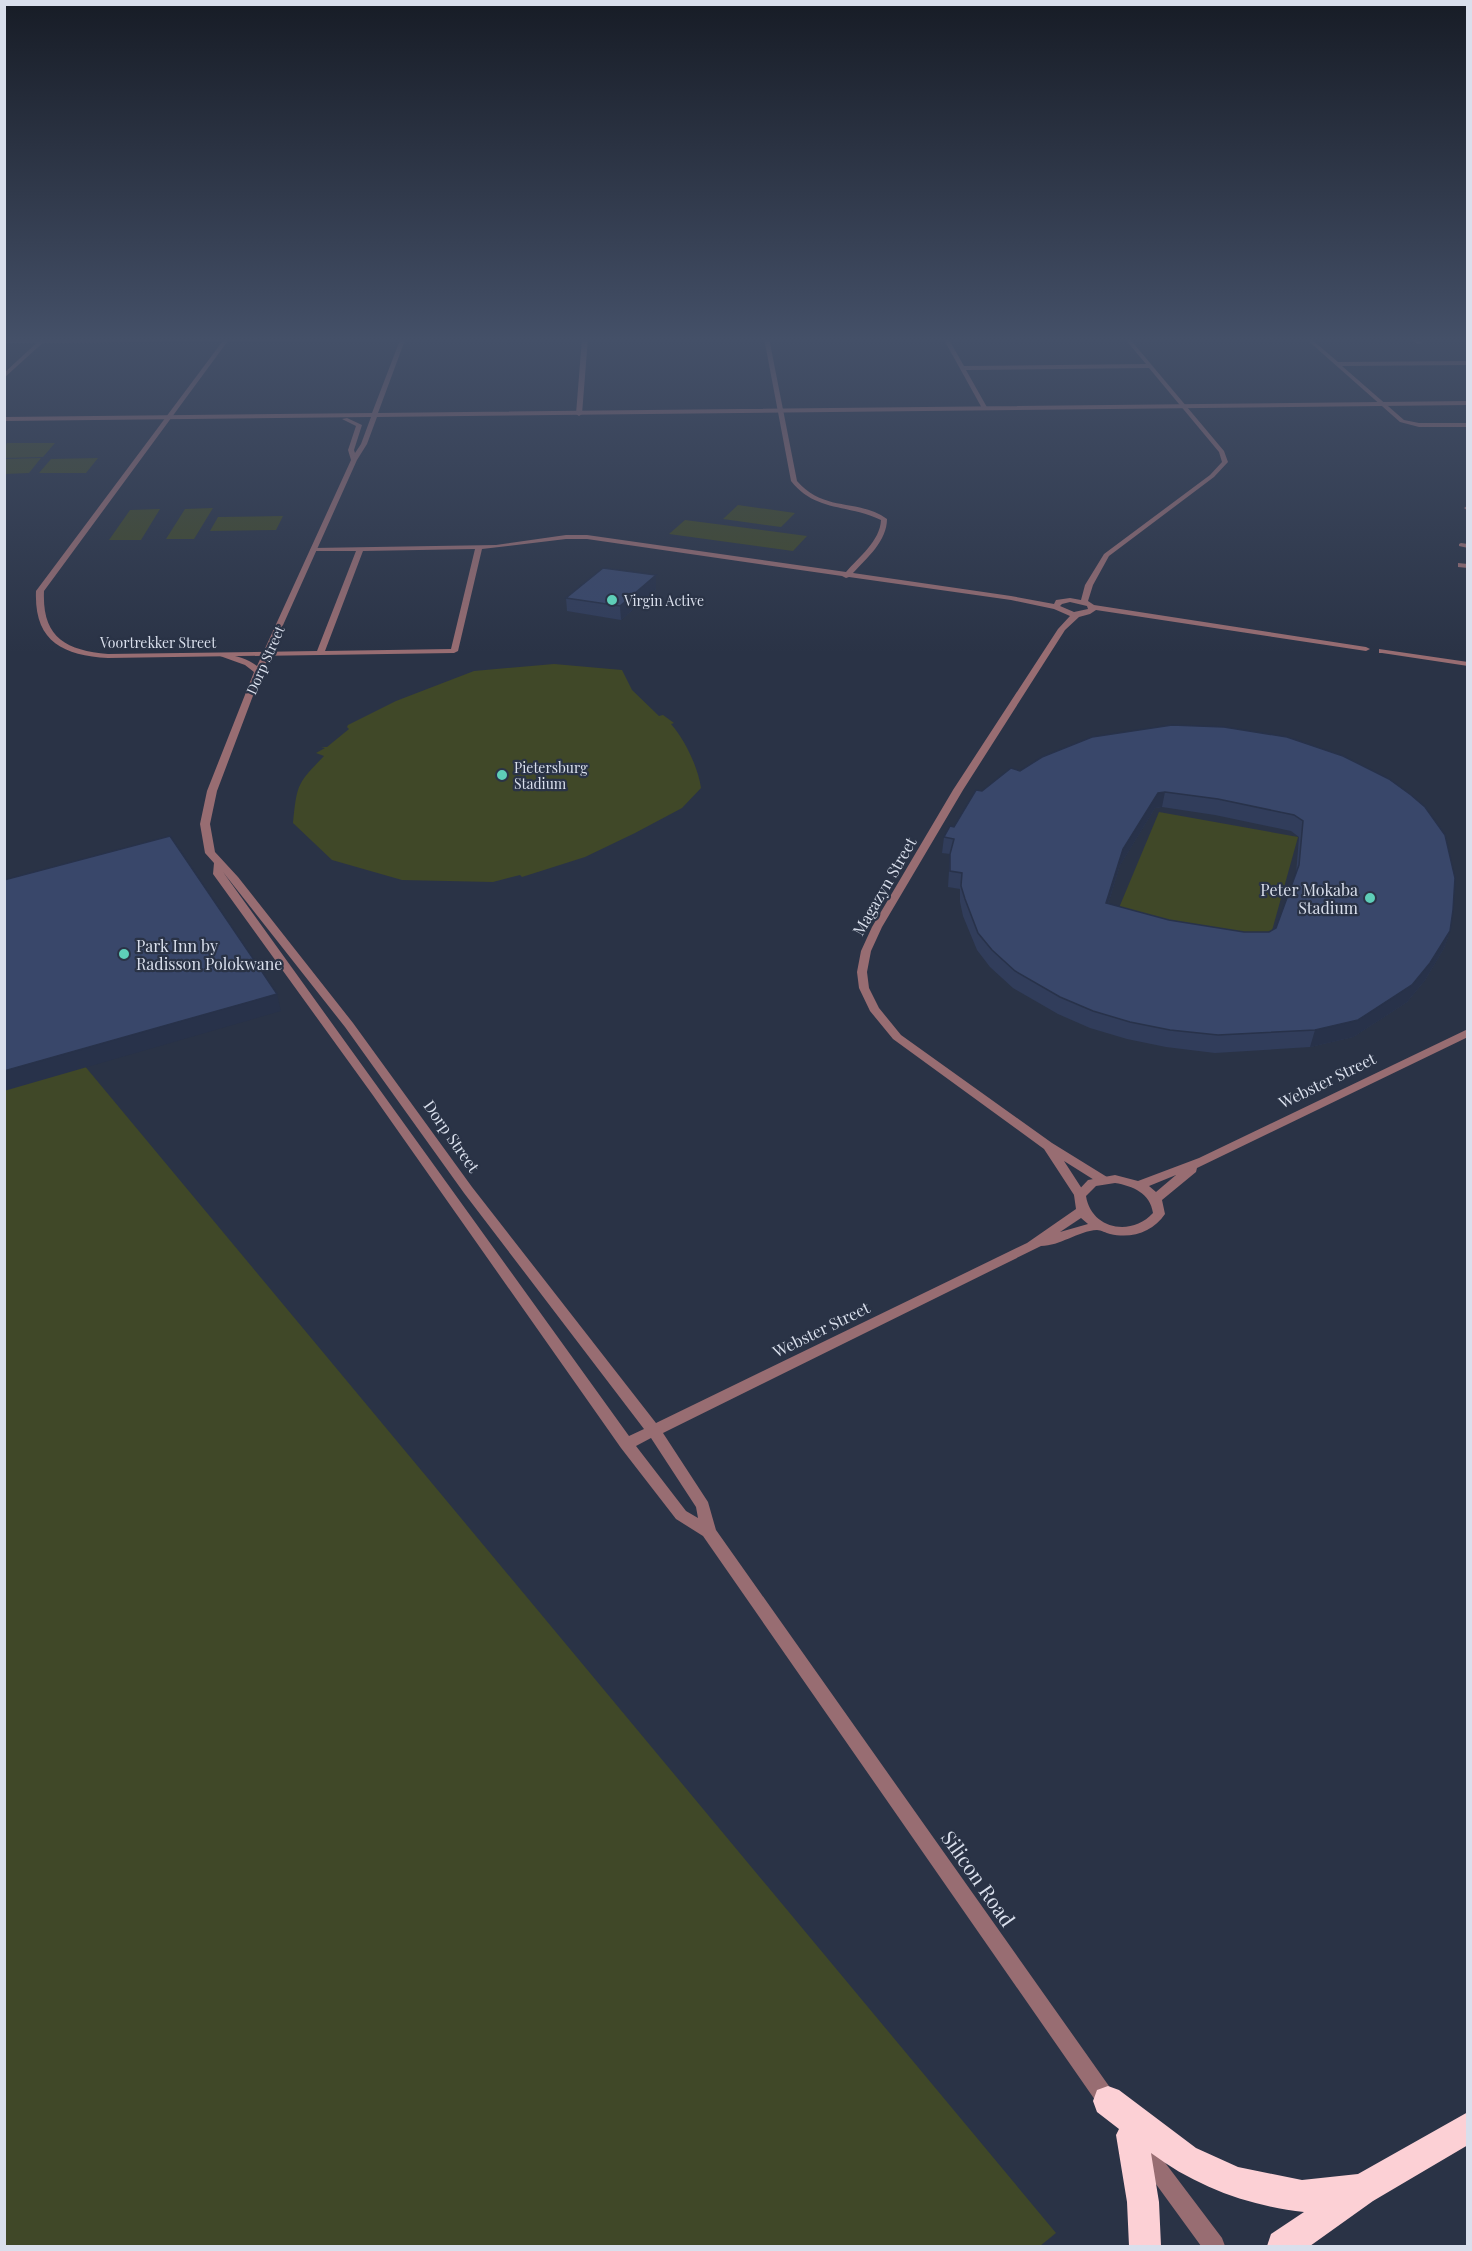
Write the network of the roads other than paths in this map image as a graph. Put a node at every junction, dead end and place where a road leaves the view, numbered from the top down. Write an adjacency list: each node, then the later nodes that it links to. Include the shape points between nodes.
1 (148, 443): 20 (street, Voortrekker Street, via 47,579 40,591 42,624 60,644 82,654)
2 (353, 443): 6 (street, Dorp Street)
3 (364, 443): 6 (street, Dorp Street)
4 (786, 443): 10 (street, via 794,482 810,499 884,519 883,534)
5 (1214, 443): 11 (street, via 1222,452 1224,465 1116,546 1106,555)
6 (354, 460): 8 (street, Dorp Street)
7 (479, 548): 9 (street); 10 (street, via 587,537); 19 (street, Voortrekker Street, via 454,651)
8 (313, 550): 9 (street); 21 (street, Dorp Street)
9 (360, 550): 19 (street)
10 (846, 576): 12 (street)
11 (1089, 585): 13 (street); 14 (street)
12 (1011, 598): 13 (street); 15 (street)
13 (1067, 601): 14 (street); 15 (street, via 1056,605)
14 (1084, 602): 16 (street)
15 (1060, 610): 17 (street); 18 (street, Magazyn Street)
16 (1091, 610): 17 (street); 22 (street)
17 (1077, 614): 18 (street, Magazyn Street)
18 (1062, 629): 26 (street, Magazyn Street, via 958,790 877,927 862,972 864,988 874,1009 897,1037)
19 (320, 653): 21 (street, Voortrekker Street)
20 (224, 656): 21 (street, Voortrekker Street); 23 (street, via 248,663)
21 (266, 656): 23 (street, Dorp Street)
22 (1467, 664)
23 (258, 672): 24 (street, Dorp Street, via 208,804 205,824 210,853)
24 (218, 864): 30 (street, Dorp Street, via 235,879 349,1025); 31 (street, Dorp Street, via 218,874)
25 (1467, 1032): 27 (street, Webster Street)
26 (1048, 1146): 28 (street, Magazyn Street); 32 (street, Magazyn Street)
27 (1203, 1161): 29 (street, Webster Street); 33 (street, Webster Street)
28 (1103, 1180): 29 (street); 32 (street, via 1085,1188)
29 (1138, 1185): 33 (street)
30 (468, 1190): 31 (street); 37 (street, Dorp Street)
31 (450, 1195): 38 (street, Dorp Street)
32 (1080, 1195): 34 (street)
33 (1156, 1198): 35 (street, via 1159,1214 1147,1227 1124,1232)
34 (1082, 1211): 35 (street); 36 (street, Webster Street)
35 (1099, 1225): 36 (street, Webster Street)
36 (1032, 1246): 37 (street, Webster Street)
37 (654, 1431): 38 (street, Webster Street); 39 (street, Silicon Road, via 704,1506)
38 (626, 1444): 39 (street, Silicon Road, via 681,1515)
39 (709, 1532): 40 (street, Silicon Road)
40 (1108, 2101): 42 (street, Silicon Road); 43 (highway, via 1185,2159 1236,2183 1302,2196)
41 (1467, 2127): 43 (highway)
42 (1132, 2135): 44 (highway, via 1143,2202); 45 (street, Silicon Road)
43 (1362, 2190): 46 (highway)
44 (1144, 2247)
45 (1214, 2247)
46 (1284, 2247)

